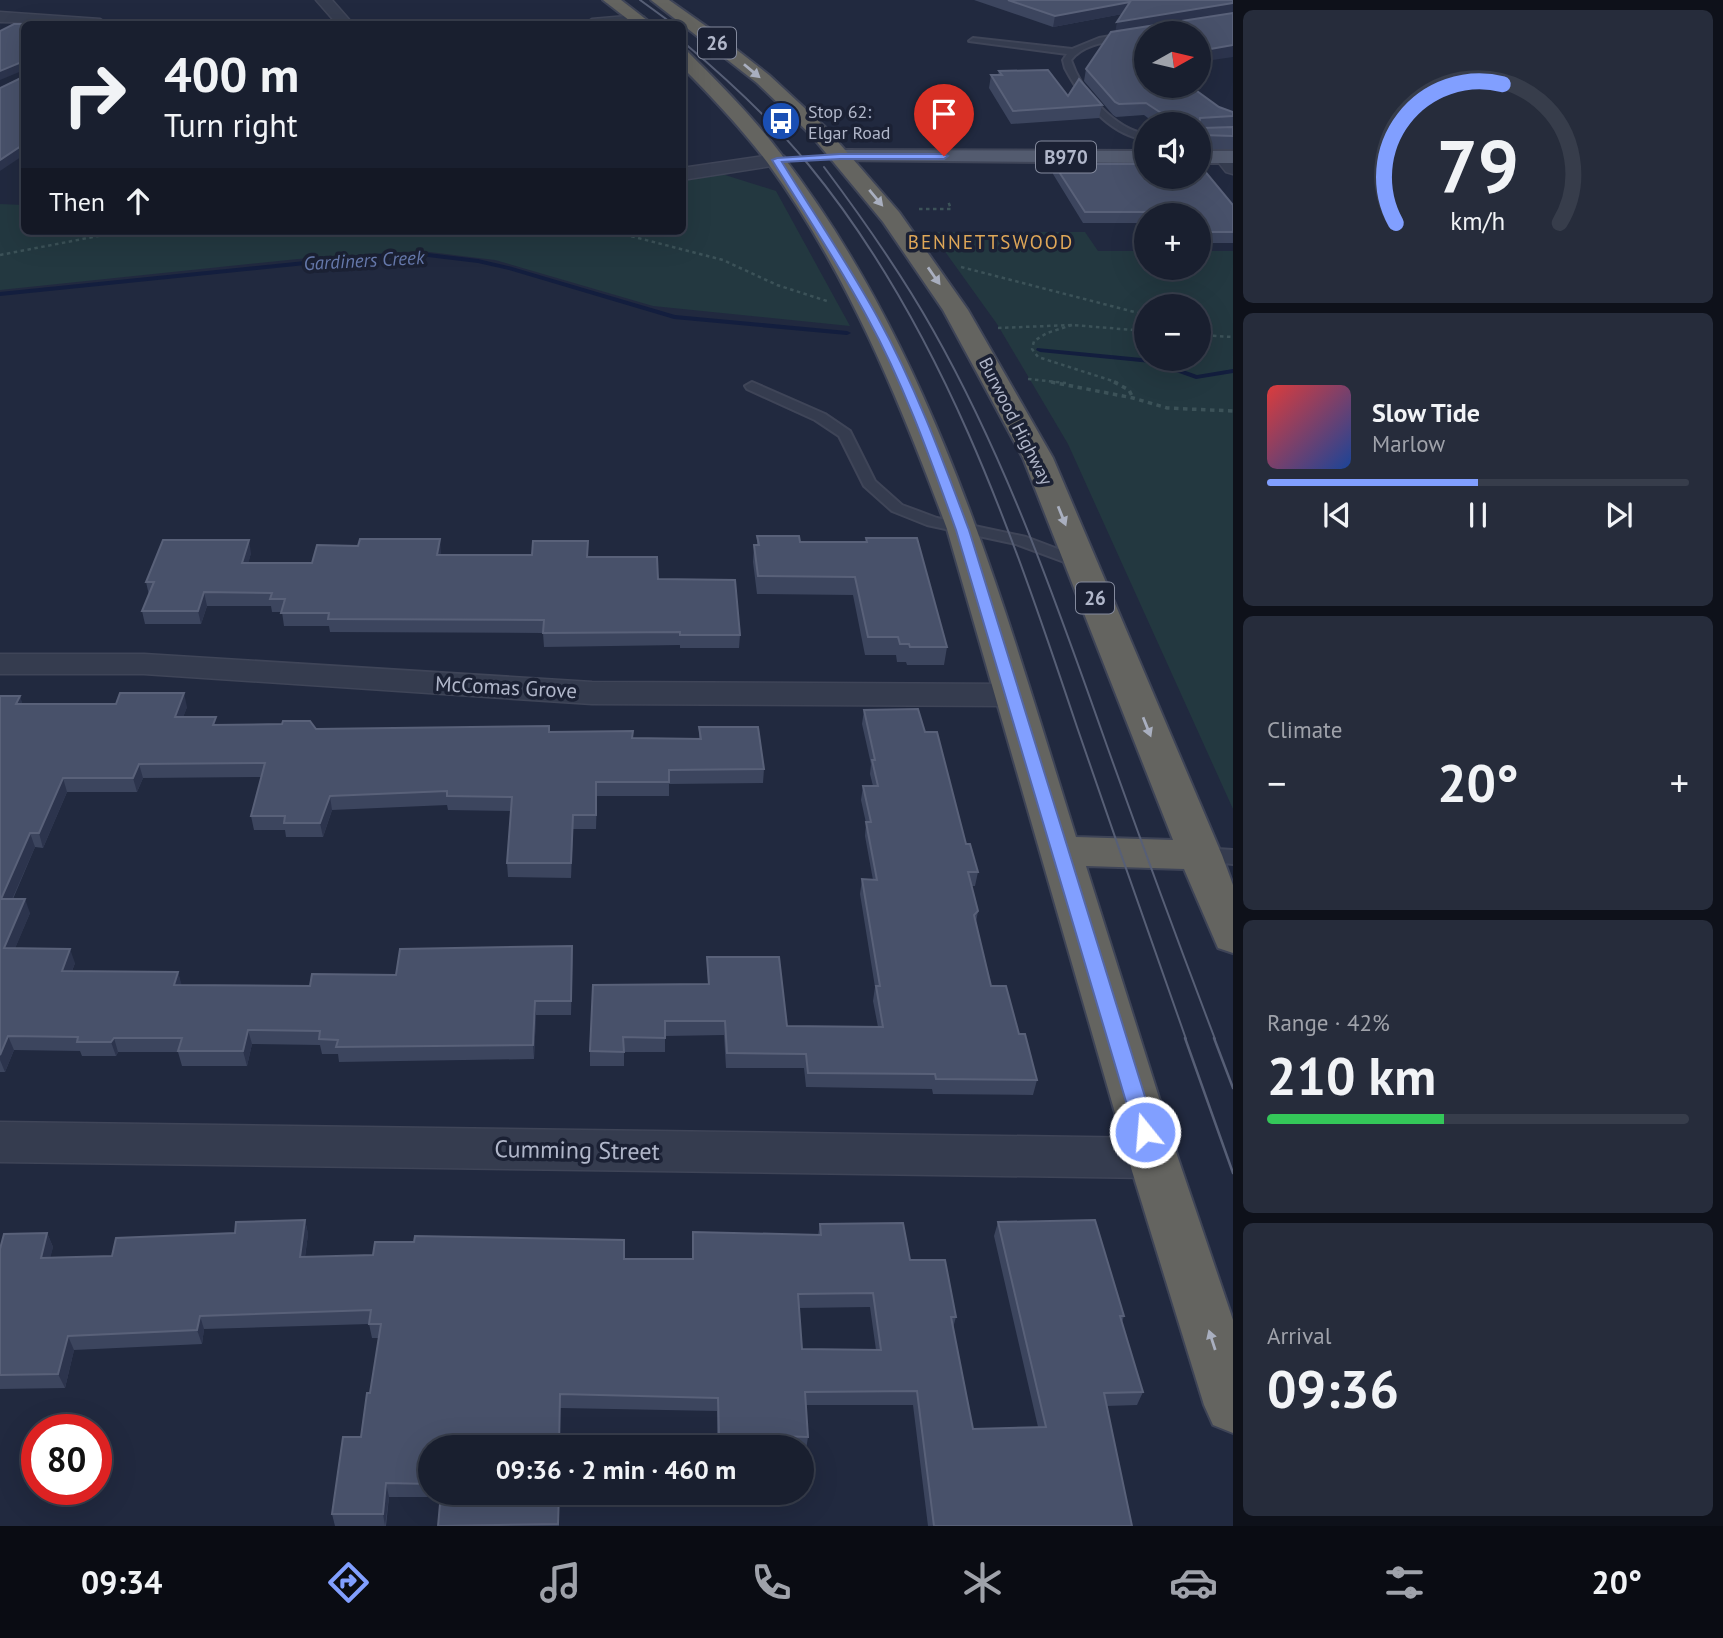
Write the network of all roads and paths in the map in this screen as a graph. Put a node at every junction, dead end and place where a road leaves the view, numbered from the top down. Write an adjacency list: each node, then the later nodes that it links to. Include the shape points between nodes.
1 (20, 0): 5 (street, via 23,10)
2 (324, 0): 7 (street)
3 (611, 0): 8 (highway)
4 (659, 0): 18 (highway, Burwood Highway / 26, one-way to 18, via 774,89)
5 (7, 18): 6 (street)
6 (54, 21)
7 (342, 21)
8 (640, 21)
9 (1134, 35): 11 (lane)
10 (973, 41): 11 (lane)
11 (1072, 52): 13 (lane, via 1068,65 1096,104 1125,132)
12 (686, 60): 16 (highway, 26, via 741,114)
13 (1134, 134)
14 (1134, 157): 18 (main road, B970, via 922,156)
15 (1211, 159): 17 (main road)
16 (777, 160): 18 (highway, via 810,158); 19 (street); 21 (highway, 26)
17 (1230, 161)
18 (848, 165): 40 (highway, Burwood Highway / 26, one-way to 40, via 895,220 960,314 1038,458)
19 (708, 170): 20 (street); 21 (street)
20 (686, 173)
21 (795, 189): 39 (highway, 26, via 893,357)
22 (948, 201): 23 (path, via 951,209)
23 (908, 209)
24 (103, 235): 26 (path)
25 (626, 235): 28 (path, via 723,260)
26 (0, 255)
27 (950, 265): 29 (path)
28 (837, 305)
29 (1134, 312)
30 (1072, 325): 31 (path); 32 (path); 37 (path, via 1047,333 1034,341 1032,349 1038,357 1119,383)
31 (993, 328)
32 (1134, 330)
33 (1211, 335): 34 (path)
34 (1233, 337)
35 (1027, 379): 37 (path)
36 (752, 386): 39 (lane, via 820,417 845,434 869,484 897,508)
37 (1133, 398): 38 (path, via 1167,408)
38 (1233, 411)
39 (963, 530): 40 (lane, via 1020,540); 42 (highway, 26)
40 (1081, 563): 44 (highway, Burwood Highway / 26, one-way to 44)
41 (0, 664): 42 (street, McComas Grove, via 144,664 592,692)
42 (1013, 695): 43 (highway, 26)
43 (1059, 852): 44 (highway); 47 (highway, 26)
44 (1217, 856): 45 (highway, Burwood Highway / 26)
45 (1233, 937)
46 (0, 1142): 47 (street, Cumming Street)
47 (1153, 1158): 48 (highway, 26, one-way to 47)
48 (1233, 1405)

